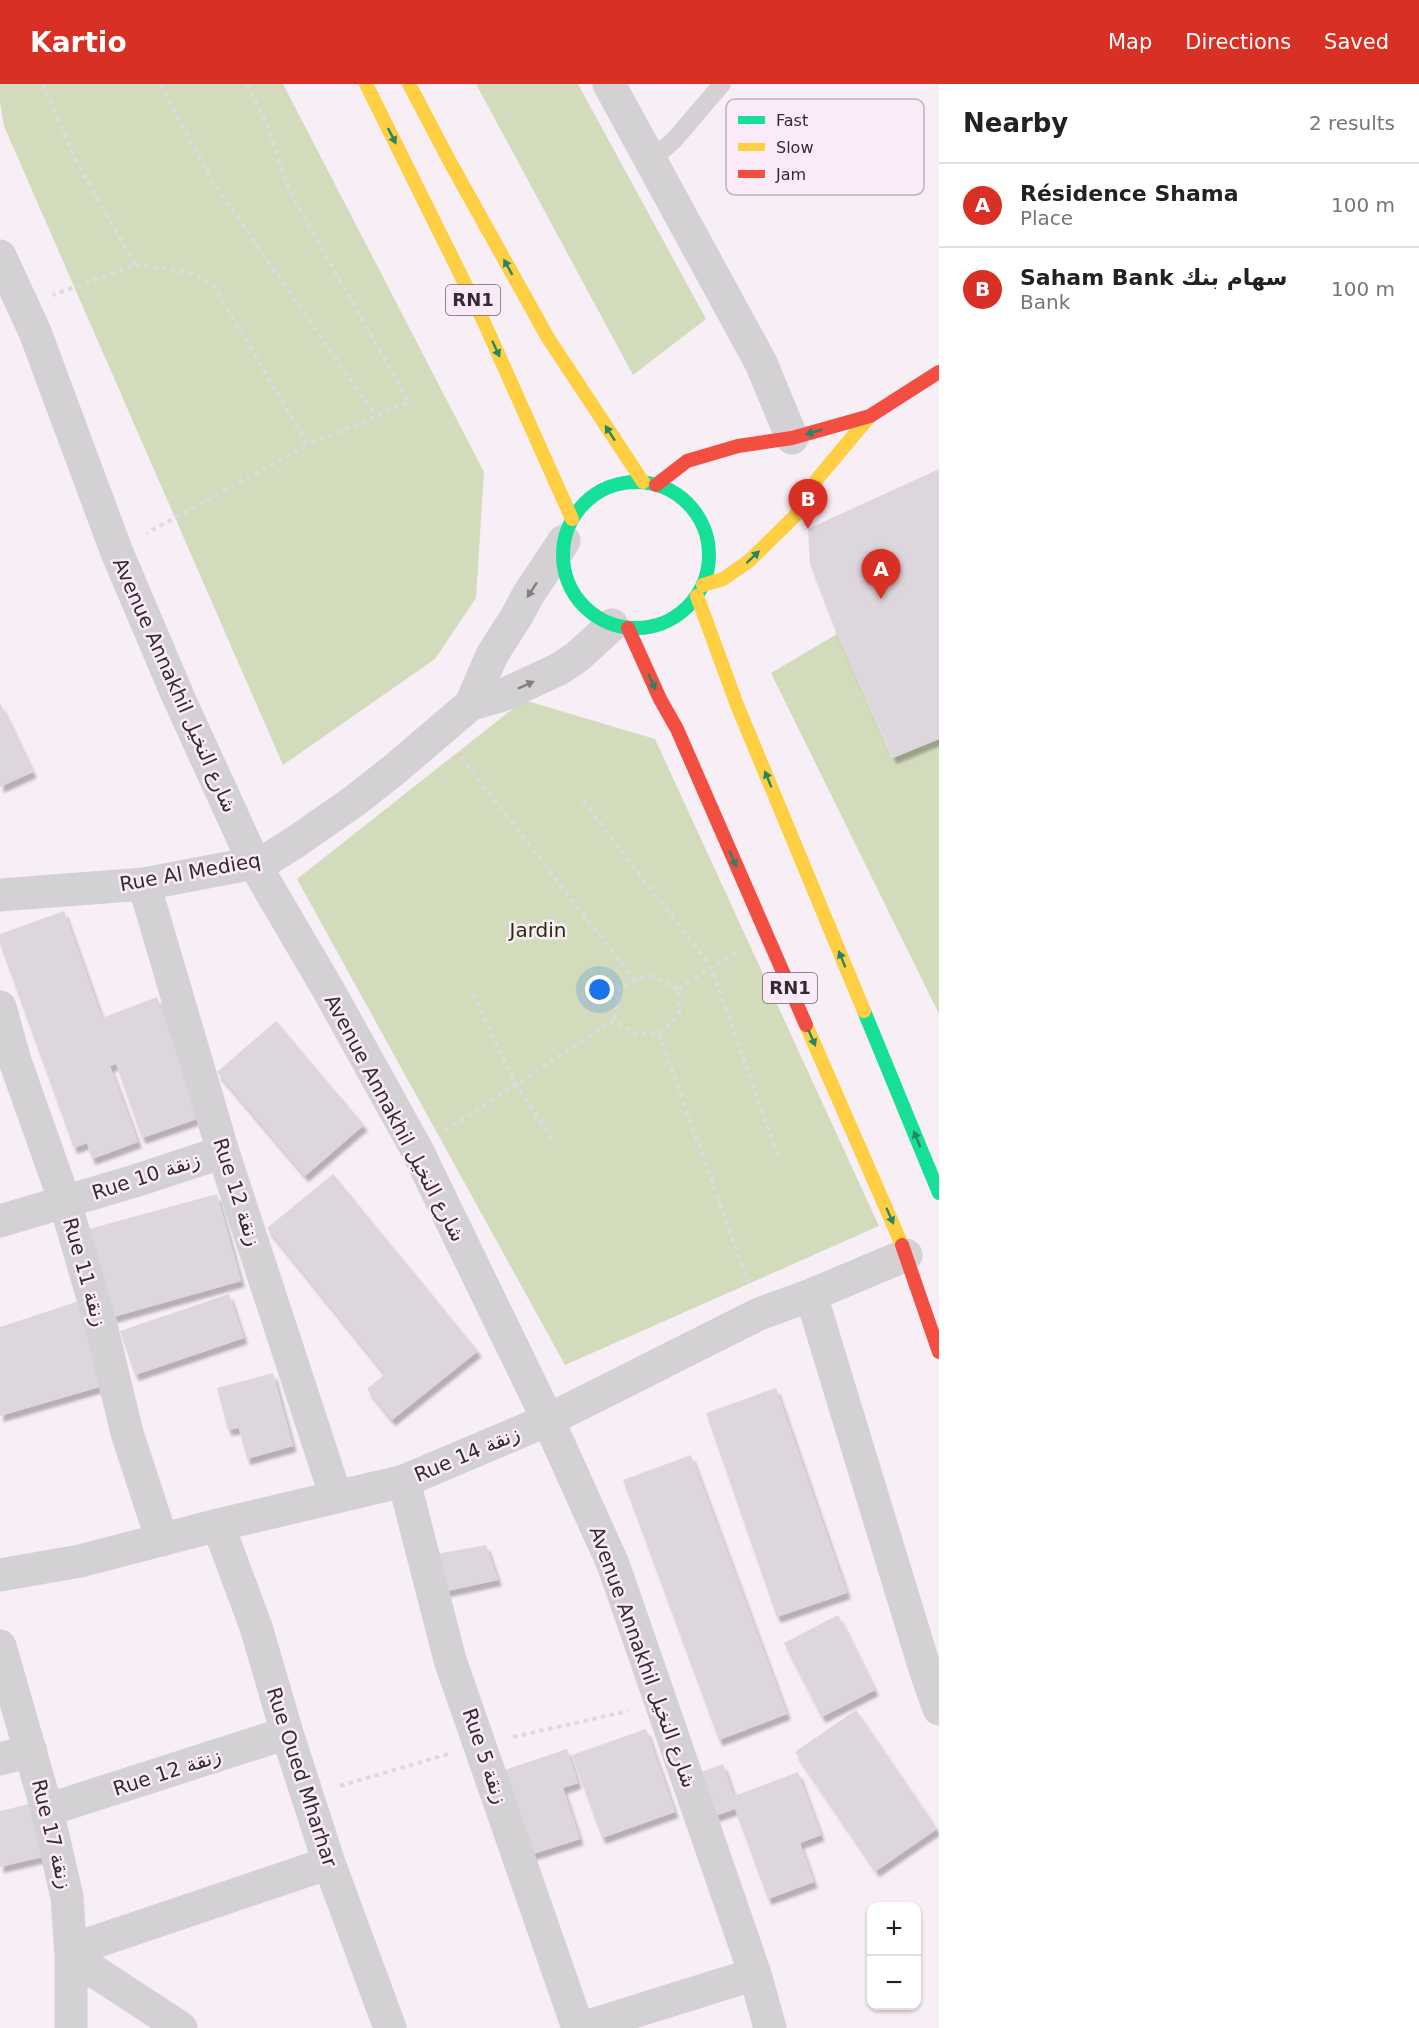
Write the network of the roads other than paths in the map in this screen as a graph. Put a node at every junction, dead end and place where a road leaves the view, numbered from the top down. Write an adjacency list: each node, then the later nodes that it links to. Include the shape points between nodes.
1 (366, 84): 11 (main road, RN1, one-way to 11, via 483,320)
2 (409, 84): 10 (main road, RN1, one-way to 2, via 548,339)
3 (609, 84): 5 (street)
4 (722, 84): 5 (lane)
5 (652, 160): 9 (street, via 761,363)
6 (0, 256): 15 (street, Avenue Annakhil شارع النخيل, via 35,332 116,550)
7 (939, 372): 8 (main road)
8 (870, 416): 9 (main road, one-way to 9); 12 (main road, one-way to 8, via 749,561 795,516 818,478)
9 (792, 438): 10 (main road, via 738,446 687,461)
10 (649, 483): 11 (main road, via 602,490 585,502); 12 (main road, RN1, via 676,493 691,506 703,525 709,544 708,569)
11 (568, 530): 13 (main road, RN1, via 566,576 572,592 583,607); 14 (street, Rue Al Medieq, one-way to 14, via 492,655)
12 (700, 591): 13 (main road, via 678,615 654,626); 20 (main road, RN1, one-way to 12, via 741,716)
13 (620, 627): 14 (street, Rue Al Medieq, one-way to 13, via 503,695 549,674); 23 (main road, RN1, one-way to 23, via 676,729)
14 (471, 704): 15 (street, Rue Al Medieq, via 352,802 270,858)
15 (254, 863): 16 (street, Rue Al Medieq); 26 (street, Avenue Annakhil شارع النخيل, via 417,1150)
16 (144, 884): 17 (street, Rue Al Medieq); 19 (street, Rue 12 زنقة)
17 (0, 895)
18 (0, 1007): 21 (street, Rue 11 زنقة)
19 (224, 1152): 21 (street, Rue 10 زنقة); 28 (street, Rue 12 زنقة)
20 (939, 1193)
21 (65, 1202): 22 (street, Rue 10 زنقة); 30 (street, Rue 11 زنقة, via 127,1433)
22 (0, 1221)
23 (906, 1255): 24 (street, Rue 14 زنقة); 25 (main road, RN1)
24 (811, 1295): 26 (street, Rue 14 زنقة, via 759,1314); 33 (street)
25 (939, 1352)
26 (548, 1420): 27 (street, Rue 14 زنقة); 39 (street, Avenue Annakhil شارع النخيل, via 613,1564)
27 (404, 1481): 28 (street, Rue 14 زنقة); 43 (street, Rue 5 زنقة, via 450,1659)
28 (336, 1497): 29 (street, Rue 14 زنقة)
29 (218, 1525): 30 (street, Rue 14 زنقة); 34 (street, Rue Oued Mharhar, via 256,1627)
30 (162, 1540): 31 (street, Rue 14 زنقة, via 80,1561)
31 (0, 1575)
32 (0, 1646): 35 (street, Rue 17 زنقة)
33 (939, 1708)
34 (286, 1733): 36 (street, Rue 12 زنقة); 37 (street, Rue Oued Mharhar)
35 (15, 1755): 36 (street, Rue 17 زنقة)
36 (47, 1810): 38 (street, Rue 17 زنقة, via 67,1897)
37 (329, 1863): 38 (street); 42 (street, Rue Oued Mharhar)
38 (71, 1953): 40 (street, Rue 17 زنقة); 41 (street)
39 (755, 1974): 43 (street); 44 (street, Avenue Annakhil شارع النخيل)
40 (71, 2028)
41 (181, 2028)
42 (390, 2028)
43 (580, 2028)
44 (770, 2028)

